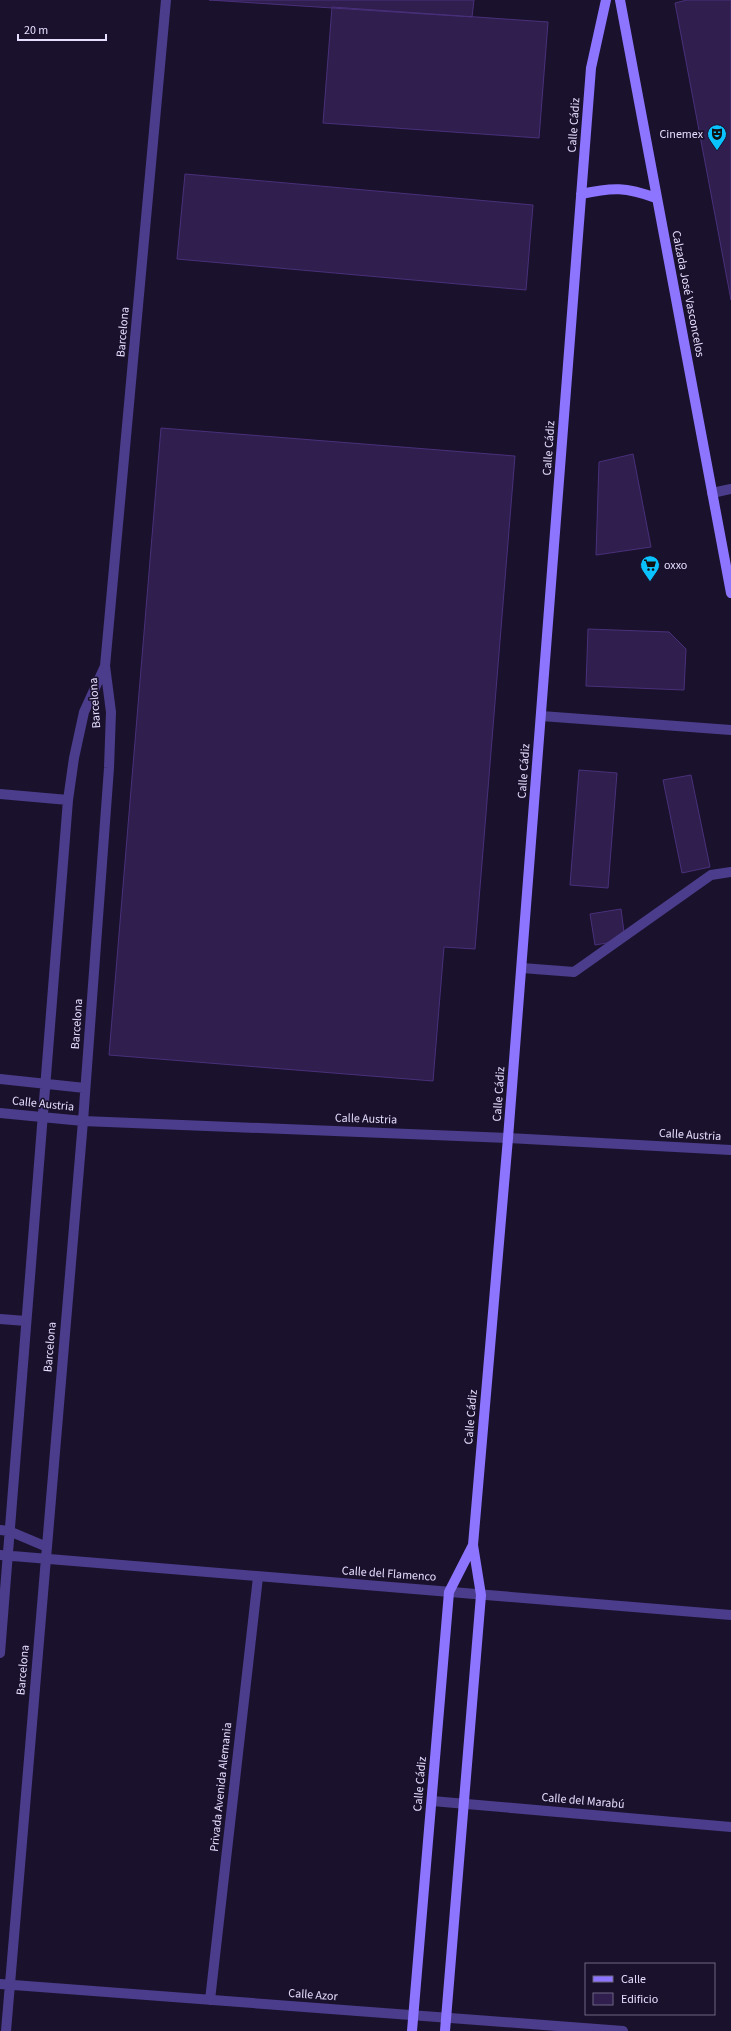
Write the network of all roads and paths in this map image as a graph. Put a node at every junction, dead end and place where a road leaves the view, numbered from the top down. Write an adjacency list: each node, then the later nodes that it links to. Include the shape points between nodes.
1 (166, 0): 9 (street, Barcelona)
2 (606, 0): 4 (street, Calle Cádiz, via 591,68)
3 (620, 0): 5 (street, Calzada José Vasconcelos)
4 (581, 194): 5 (street, via 607,188 633,190); 10 (street, Calle Cádiz)
5 (656, 198): 7 (street, Calzada José Vasconcelos)
6 (731, 489): 7 (street)
7 (712, 493): 8 (street, Calzada José Vasconcelos)
8 (731, 594)
9 (105, 666): 13 (street, Barcelona, via 84,712); 18 (street, Barcelona, via 111,712 110,760)
10 (541, 716): 11 (street); 15 (street, Calle Cádiz)
11 (731, 730)
12 (0, 794): 13 (street)
13 (68, 800): 17 (street, Barcelona)
14 (731, 872): 15 (street, via 711,875 574,972)
15 (522, 968): 22 (street, Calle Cádiz)
16 (0, 1079): 17 (street, Calle Austria)
17 (45, 1083): 18 (street, Calle Austria); 20 (street, Barcelona)
18 (85, 1088): 21 (street, Barcelona)
19 (0, 1113): 20 (street, Calle Austria)
20 (44, 1118): 21 (street, Calle Austria); 25 (street, Barcelona)
21 (83, 1121): 22 (street, Calle Austria); 28 (street, Barcelona)
22 (508, 1138): 23 (street, Calle Austria); 27 (street, Calle Cádiz)
23 (731, 1150)
24 (0, 1319): 25 (street)
25 (26, 1321): 26 (street, Barcelona)
26 (5, 1531): 28 (street); 29 (street, Barcelona)
27 (473, 1545): 32 (street, Calle Cádiz); 33 (street, Calle Cádiz)
28 (47, 1547): 30 (street, Barcelona)
29 (4, 1556): 30 (street, Calle del Flamenco); 35 (street, Barcelona)
30 (46, 1560): 31 (street, Calle del Flamenco); 39 (street, Barcelona)
31 (258, 1577): 32 (street, Calle del Flamenco); 40 (street, Privada Avenida Alemania)
32 (449, 1592): 33 (street, Calle del Flamenco); 36 (street, Calle Cádiz)
33 (481, 1595): 34 (street, Calle del Flamenco); 37 (street, Calle Cádiz)
34 (731, 1615)
35 (0, 1654)
36 (432, 1801): 37 (street, Calle del Marabú); 41 (street, Calle Cádiz)
37 (464, 1803): 38 (street, Calle del Marabú); 42 (street, Calle Cádiz)
38 (731, 1827)
39 (5, 1985): 40 (street, Calle Azor); 43 (street, Barcelona)
40 (210, 2000): 41 (street, Calle Azor)
41 (414, 2016): 42 (street, Calle Azor); 44 (street, Calle Cádiz)
42 (446, 2018): 45 (street, Calle Cádiz); 46 (street, Calle Azor)
43 (6, 2031)
44 (412, 2031)
45 (445, 2031)
46 (623, 2031)

